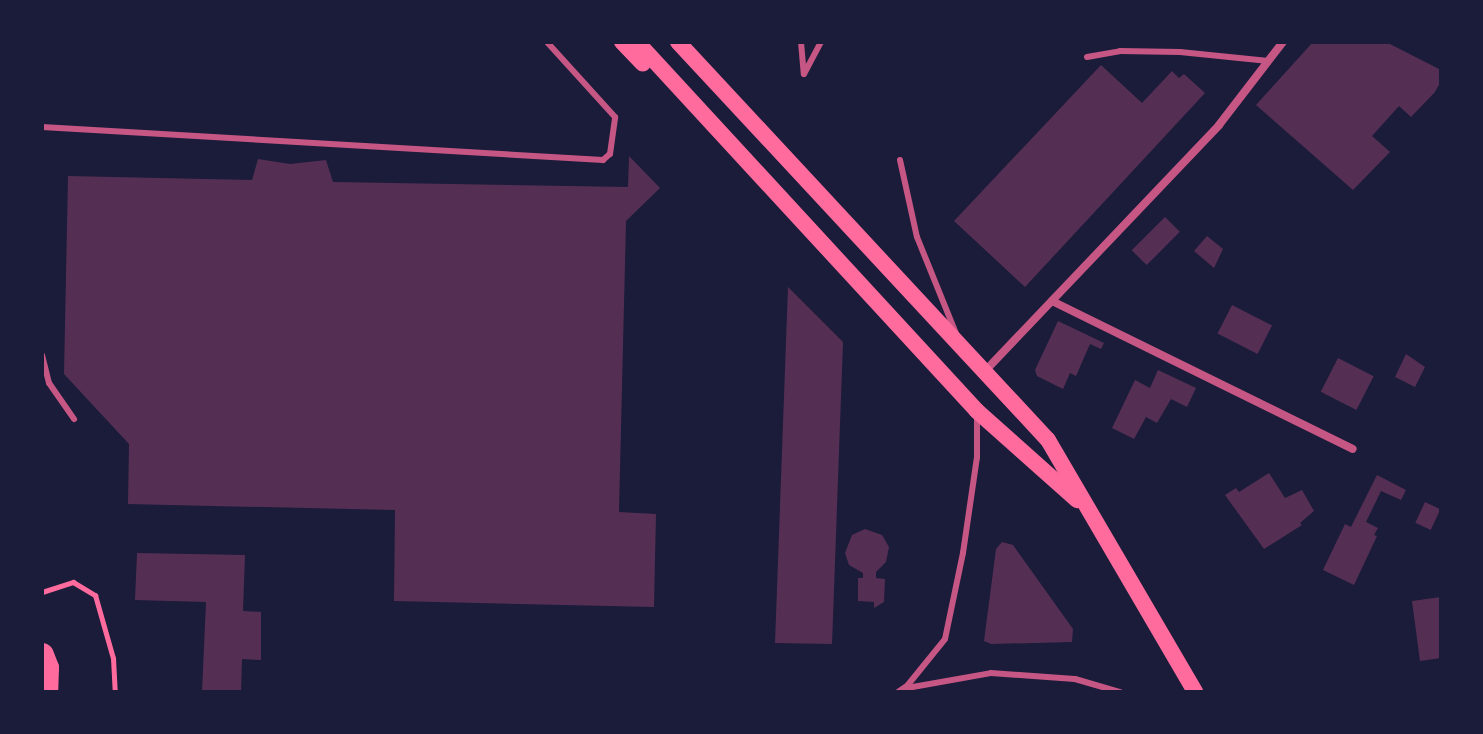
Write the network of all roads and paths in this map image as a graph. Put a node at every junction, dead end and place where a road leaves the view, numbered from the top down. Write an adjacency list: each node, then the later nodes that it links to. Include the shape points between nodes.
1 (547, 42): 11 (lane, via 615,117 610,154 603,160)
2 (622, 42): 10 (main road)
3 (637, 42): 10 (main road)
4 (678, 42): 14 (main road)
5 (801, 42): 6 (lane, via 804,74)
6 (821, 42)
7 (1283, 42): 9 (street)
8 (1087, 57): 9 (lane, via 1120,51 1180,52)
9 (1269, 61): 13 (street, via 1219,125)
10 (704, 115): 17 (main road)
11 (42, 127)
12 (900, 160): 14 (lane, via 917,237)
13 (1052, 301): 16 (street); 19 (street)
14 (960, 343): 16 (main road)
15 (42, 355): 18 (lane, via 49,383)
16 (986, 370): 20 (main road, via 1048,440)
17 (977, 411): 20 (main road); 23 (lane, via 977,457 945,639)
18 (74, 419)
19 (1353, 449)
20 (1090, 512): 27 (main road)
21 (42, 592): 25 (path, via 73,582 95,595 113,658)
22 (42, 655): 24 (highway)
23 (900, 691): 26 (lane, via 991,673 1075,679)
24 (46, 692)
25 (115, 692)
26 (1120, 692)
27 (1195, 692)

